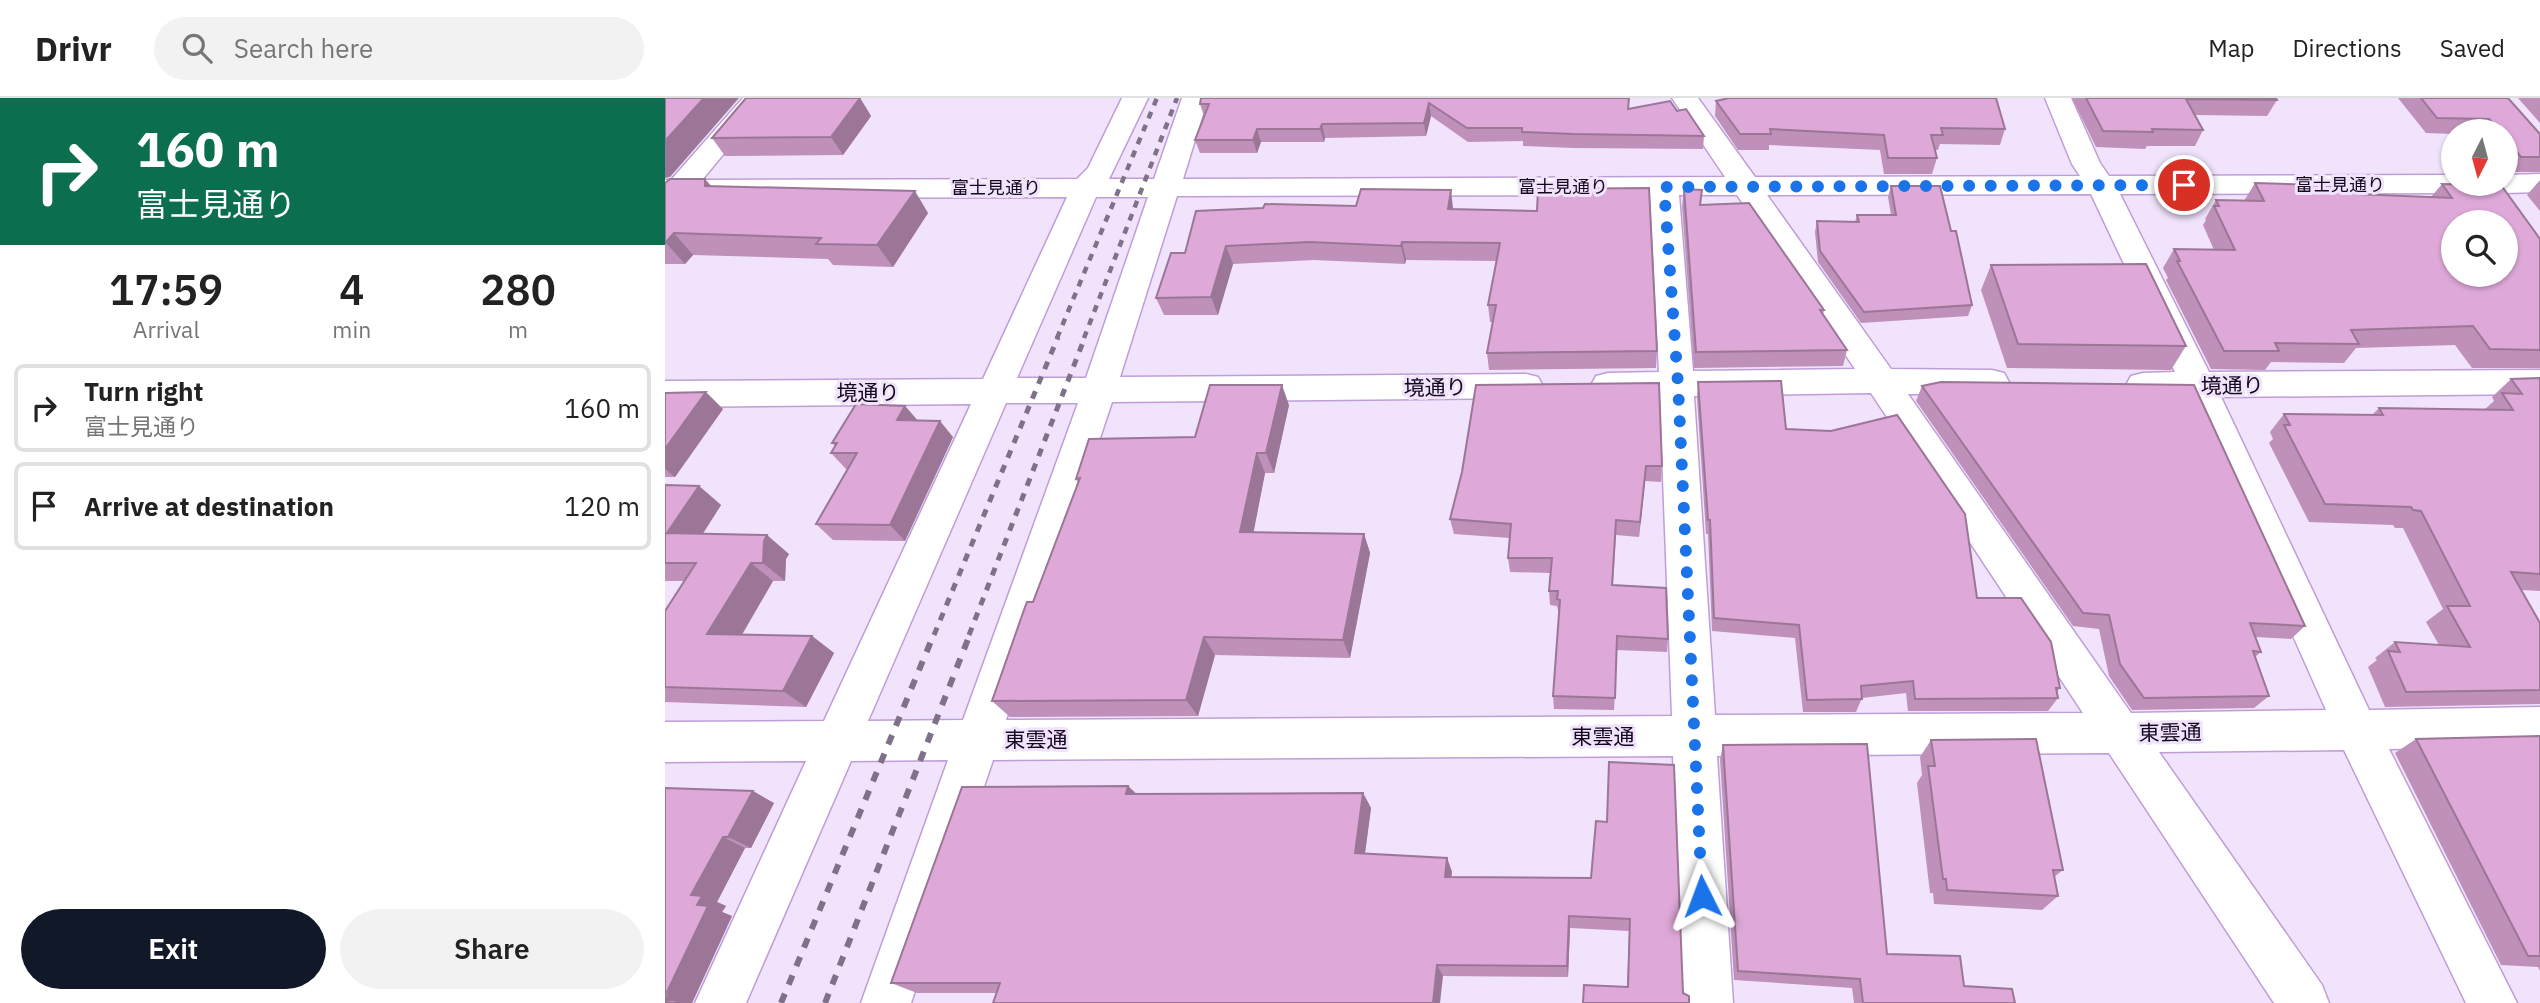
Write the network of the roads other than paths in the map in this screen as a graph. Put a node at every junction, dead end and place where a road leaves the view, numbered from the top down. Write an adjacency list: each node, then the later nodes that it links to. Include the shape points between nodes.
1 (757, 98): 16 (street)
2 (1135, 98): 12 (street)
3 (1195, 98): 11 (street)
4 (1685, 98): 10 (street)
5 (2058, 98): 9 (street)
6 (2441, 162): 9 (street, 富士見通り)
7 (2518, 162): 8 (street)
8 (2540, 162)
9 (2094, 174): 10 (street, 富士見通り); 13 (street, 富士見通り); 23 (street)
10 (1738, 176): 11 (street, 富士見通り); 17 (street, 富士見通り); 18 (street)
11 (1169, 178): 12 (street, 富士見通り); 17 (street, 富士見通り); 25 (street)
12 (1093, 179): 16 (street, 富士見通り); 24 (street)
13 (2441, 183)
14 (2540, 183): 15 (street)
15 (2518, 184)
16 (673, 186)
17 (1664, 187): 21 (street)
18 (1881, 381): 20 (street, 境通り); 21 (street, 境通り); 29 (street)
19 (2540, 382): 23 (street, 境通り)
20 (2019, 383)
21 (1678, 384): 25 (street, 境通り); 30 (street)
22 (2116, 384): 23 (street, 境通り)
23 (2199, 386): 28 (street)
24 (995, 391): 25 (street, 境通り); 26 (street, 境通り); 32 (street)
25 (1099, 391): 31 (street)
26 (665, 394)
27 (2540, 727): 28 (street, 東雲通)
28 (2356, 728): 29 (street, 東雲通); 38 (street)
29 (2118, 733): 30 (street, 東雲通); 37 (street)
30 (1693, 735): 31 (street, 東雲通); 36 (street)
31 (979, 739): 32 (street, 東雲通); 35 (street)
32 (837, 741): 33 (street, 東雲通); 34 (street)
33 (665, 742)
34 (720, 1003)
35 (886, 1003)
36 (1708, 1003)
37 (2304, 1003)
38 (2493, 1003)

